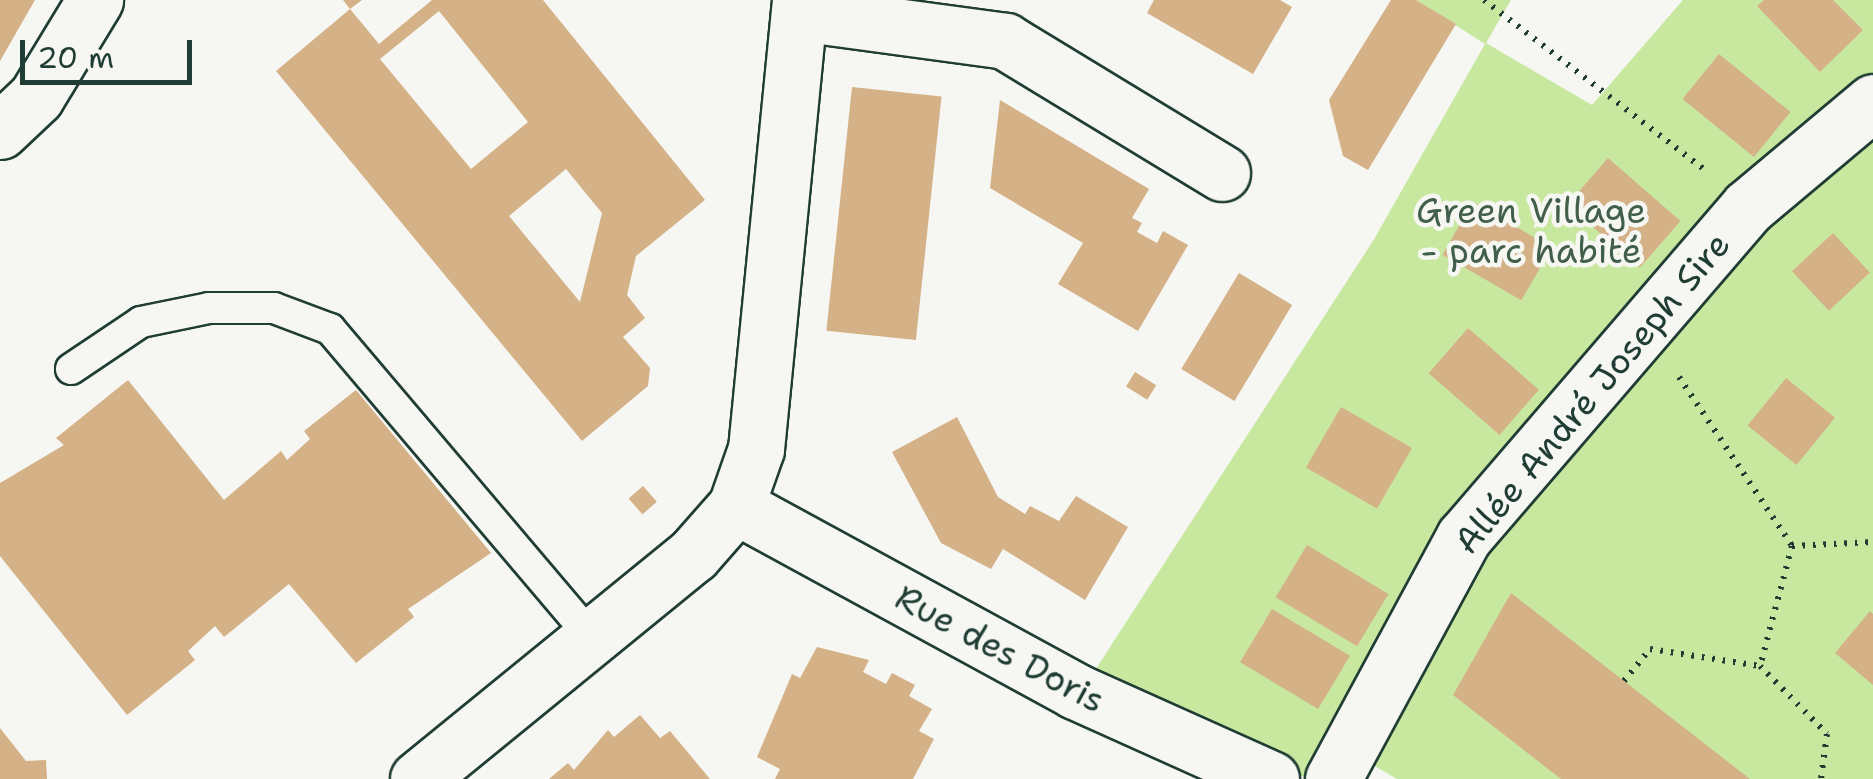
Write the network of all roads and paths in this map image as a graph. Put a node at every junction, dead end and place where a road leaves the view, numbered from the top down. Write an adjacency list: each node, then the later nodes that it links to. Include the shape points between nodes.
1 (95, 0): 5 (street, via 36,97)
2 (1484, 0): 7 (path)
3 (800, 7): 6 (street, via 1005,41); 10 (street, via 756,450)
4 (1873, 102): 7 (street, Allée André Joseph Sire)
5 (0, 131)
6 (1222, 173)
7 (1748, 207): 8 (street, Allée André Joseph Sire)
8 (1645, 326): 12 (path); 18 (street, Allée André Joseph Sire, via 1464,537)
9 (71, 368): 13 (lane, via 141,322 209,308 274,308 330,330)
10 (736, 506): 13 (street, via 693,554); 17 (street, Rue des Doris, via 1074,691)
11 (1873, 542): 12 (path)
12 (1792, 546): 14 (path)
13 (591, 637): 16 (street)
14 (1760, 666): 15 (path, via 1650,649); 19 (path, via 1828,734)
15 (1624, 681)
16 (418, 779)
17 (1271, 779)
18 (1333, 779)
19 (1821, 779)

